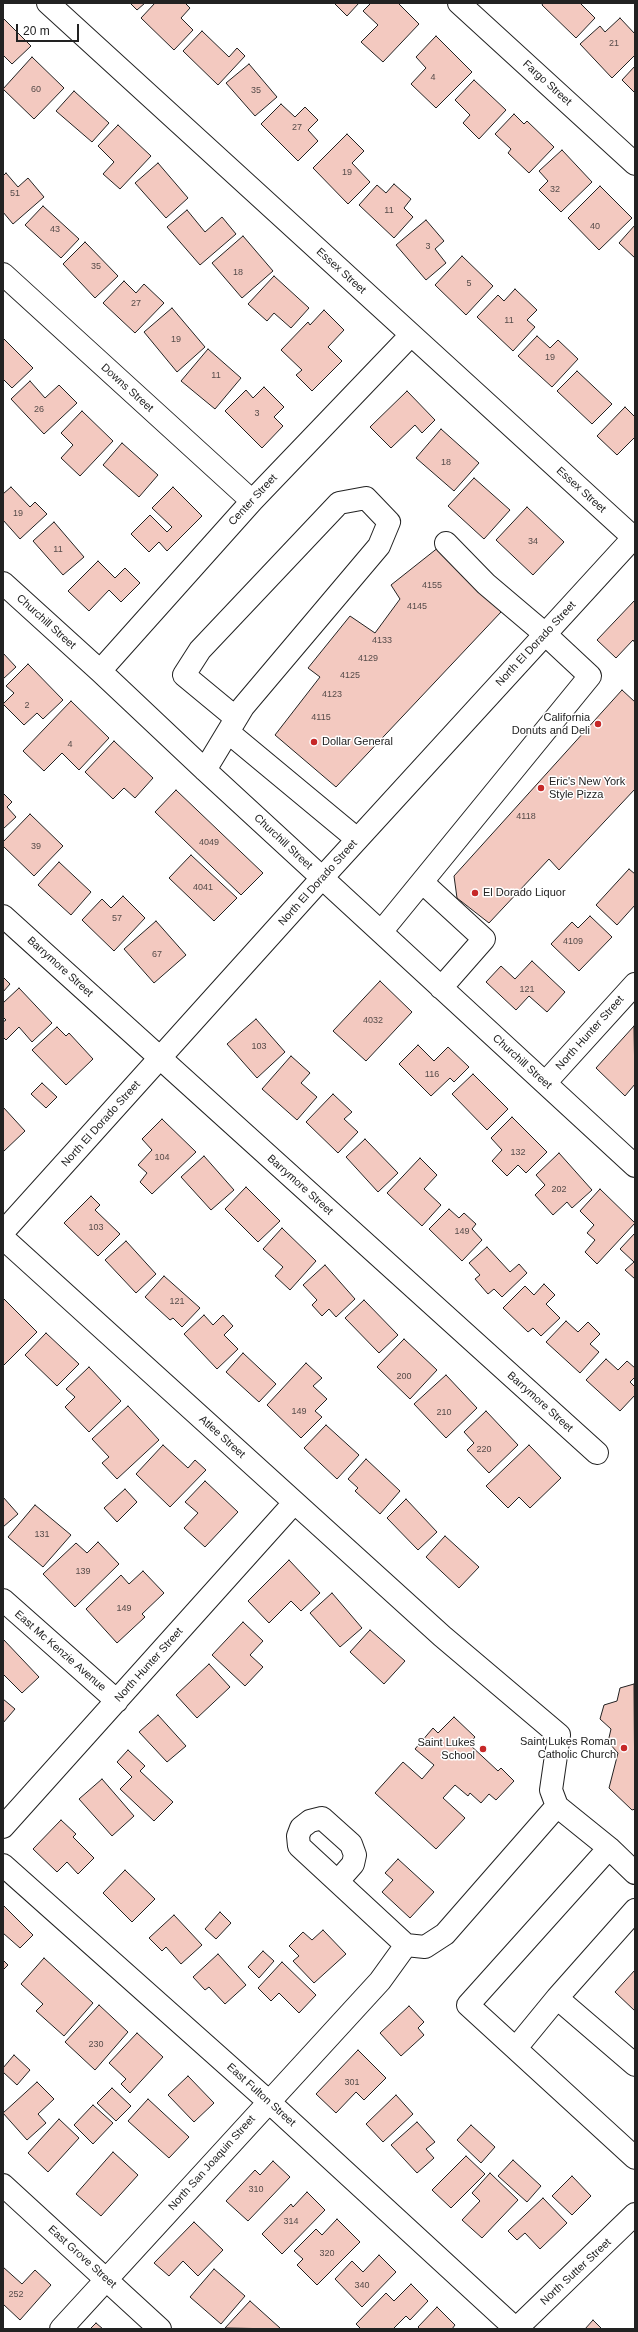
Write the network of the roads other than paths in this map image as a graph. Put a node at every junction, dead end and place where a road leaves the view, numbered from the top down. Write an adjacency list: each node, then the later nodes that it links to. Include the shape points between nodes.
1 (48, 3): 5 (street, Essex Street)
2 (459, 3): 3 (street, Fargo Street)
3 (635, 164)
4 (3, 274): 6 (street, Downs Street)
5 (411, 335): 6 (street, Center Street); 7 (street, Essex Street)
6 (252, 501): 11 (street, Center Street)
7 (634, 538): 10 (street, North El Dorado Street)
8 (446, 543): 10 (street, via 486,584)
9 (3, 583): 11 (street, Churchill Street)
10 (545, 634): 14 (street, North El Dorado Street); 16 (street, via 590,676)
11 (100, 670): 13 (street, Churchill Street)
12 (232, 725): 12 (street, via 184,675 200,650 339,503 366,498 389,522 379,546 279,662); 13 (street); 14 (street)
13 (205, 770): 15 (street, Churchill Street)
14 (358, 839): 15 (street, North El Dorado Street)
15 (322, 878): 18 (street, Churchill Street); 21 (street, North El Dorado Street)
16 (422, 882): 18 (street); 20 (street, via 484,939)
17 (3, 916): 21 (street, Barrymore Street)
18 (381, 932): 20 (street, Churchill Street)
19 (635, 984): 22 (street, North Hunter Street)
20 (441, 988): 22 (street, Churchill Street)
21 (160, 1059): 24 (street, North El Dorado Street); 26 (street, Barrymore Street)
22 (545, 1083): 23 (street, Churchill Street)
23 (635, 1166)
24 (3, 1232)
25 (3, 1238): 27 (street, Atlee Street)
26 (597, 1453)
27 (294, 1503): 29 (street, North Hunter Street); 30 (street, Atlee Street, via 442,1636 559,1735 551,1790)
28 (3, 1600): 29 (street, East Mc Kenzie Avenue)
29 (117, 1701): 31 (street, North Hunter Street)
30 (557, 1806): 32 (street); 37 (street, via 445,1934 426,1947)
31 (3, 1827)
32 (609, 1848): 34 (street); 39 (street, via 468,2005)
33 (3, 1865): 41 (street, East Fulton Street)
34 (635, 1873)
35 (338, 1881): 37 (street)
36 (635, 1910): 38 (street)
37 (406, 1945): 41 (street, North San Joaquin Street, via 380,1981)
38 (558, 1998): 39 (street); 40 (street)
39 (516, 2048): 42 (street)
40 (635, 2065)
41 (268, 2101): 45 (street, North San Joaquin Street); 48 (street, East Fulton Street)
42 (635, 2158)
43 (3, 2186): 45 (street, East Grove Street)
44 (635, 2214): 48 (street, North Sutter Street)
45 (106, 2280): 46 (street, North San Joaquin Street); 47 (street, East Grove Street)
46 (61, 2329)
47 (160, 2329)
48 (516, 2329)

